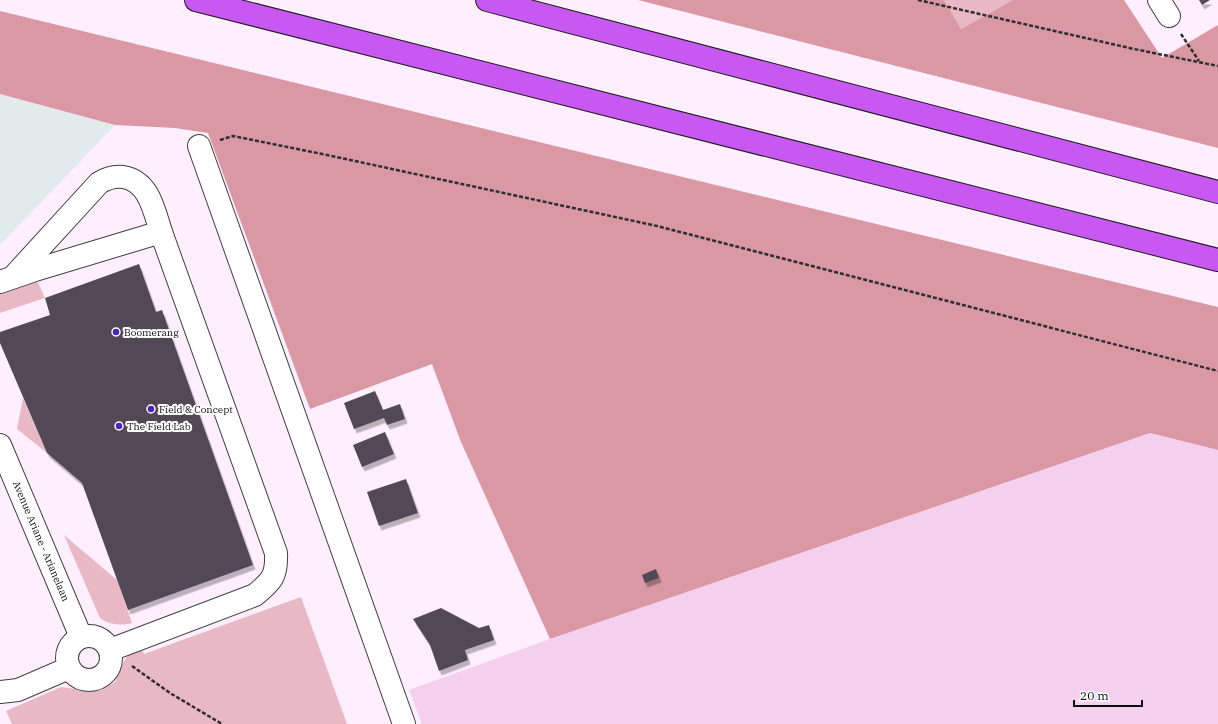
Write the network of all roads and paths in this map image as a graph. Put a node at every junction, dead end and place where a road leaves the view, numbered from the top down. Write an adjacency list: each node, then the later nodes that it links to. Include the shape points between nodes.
1 (196, 0): 10 (highway)
2 (487, 0): 8 (highway)
3 (918, 0): 5 (path, via 1134,49)
4 (1164, 8): 5 (path)
5 (1199, 61): 6 (path)
6 (1218, 66)
7 (198, 146): 12 (path, via 233,136 657,226); 20 (street)
8 (1218, 192)
9 (161, 232): 11 (street); 11 (street, via 148,195 140,184 130,178 119,176 105,178); 15 (street, via 276,553 276,567 267,586 255,595)
10 (1218, 260)
11 (6, 280)
12 (1218, 371)
13 (0, 445): 14 (street, Avenue Ariane - Arianelaan)
14 (81, 637): 15 (street, via 95,636 106,644); 16 (street, via 70,646 67,653)
15 (111, 652): 16 (street, via 109,668 99,678 78,678); 19 (path, via 127,659 133,667 170,693)
16 (69, 668): 17 (street)
17 (9, 691): 18 (street, via 10,698)
18 (0, 705)
19 (222, 724)
20 (404, 724)

